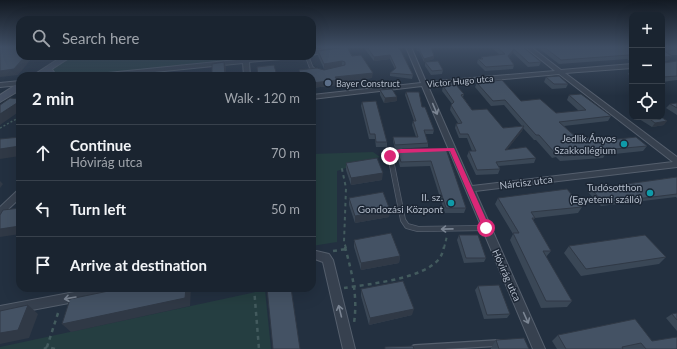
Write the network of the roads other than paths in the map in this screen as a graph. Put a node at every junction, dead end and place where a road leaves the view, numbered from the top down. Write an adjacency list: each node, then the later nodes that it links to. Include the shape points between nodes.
1 (56, 63): 7 (street)
2 (223, 63): 11 (street)
3 (309, 63): 8 (lane, via 311,68)
4 (415, 63): 13 (street, Hóvirág utca)
5 (548, 63): 12 (street)
6 (629, 66): 12 (street, Victor Hugo utca)
7 (48, 68): 9 (street); 10 (street)
8 (319, 71)
9 (42, 72)
10 (50, 72)
11 (137, 72)
12 (560, 72): 13 (street, Victor Hugo utca); 20 (street)
13 (425, 84): 17 (street, Victor Hugo utca); 21 (street, Hóvirág utca, one-way to 21, via 448,150)
14 (0, 85): 15 (street)
15 (16, 85)
16 (16, 88): 18 (street)
17 (316, 97)
18 (0, 99)
19 (408, 150): 24 (lane, one-way to 19, via 418,229 407,226 403,220 390,156 393,152)
20 (677, 162): 21 (street, Nárcisz utca)
21 (470, 189): 24 (street, Hóvirág utca)
22 (16, 197): 23 (street)
23 (0, 212)
24 (486, 228): 29 (street, Hóvirág utca, one-way to 29)
25 (316, 255): 31 (street, one-way to 25, via 328,260)
26 (93, 292): 27 (street, one-way to 27)
27 (0, 311)
28 (506, 343): 30 (lane)
29 (534, 344)
30 (415, 348)
31 (349, 349)

